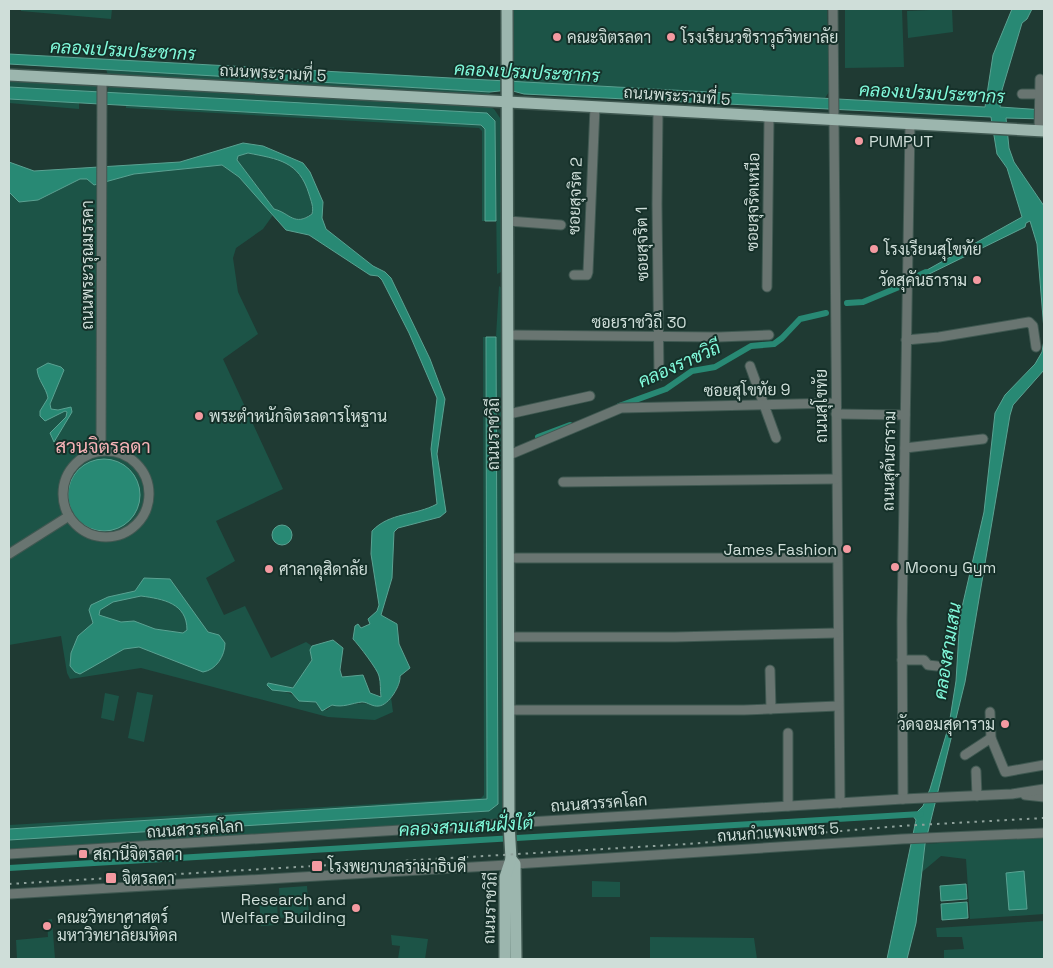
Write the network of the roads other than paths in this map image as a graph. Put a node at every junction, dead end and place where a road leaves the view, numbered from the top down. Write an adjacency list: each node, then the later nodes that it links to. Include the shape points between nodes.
1 (507, 9): 8 (main road, ถนนราชวิถี)
2 (833, 9): 11 (street, ถนนสุโขทัย)
3 (9, 75): 5 (main road, ถนนพระรามที่ 5)
4 (1040, 79): 7 (street)
5 (102, 85): 8 (main road, ถนนพระรามที่ 5); 35 (street, ถนนพระวรุณมรรคา)
6 (1022, 94): 7 (street)
7 (1040, 94): 14 (street)
8 (508, 97): 9 (main road, ถนนพระรามที่ 5); 15 (main road, ถนนราชวิถี)
9 (594, 107): 10 (main road, ถนนพระรามที่ 5); 17 (street, ซอยสุจริต 2, via 588,272 587,275)
10 (658, 111): 12 (main road, ถนนพระรามที่ 5); 21 (street, ซอยสุจริต 1)
11 (834, 115): 12 (main road, ถนนพระรามที่ 5); 13 (main road, ถนนพระรามที่ 5); 27 (street, ถนนสุโขทัย)
12 (769, 118): 18 (street, ซอยสุจริตเหนือ)
13 (910, 124): 14 (main road, ถนนพระรามที่ 5); 22 (street, ถนนสุคันธาราม)
14 (1040, 128)
15 (508, 221): 16 (street); 19 (main road, ถนนราชวิถี)
16 (561, 225)
17 (574, 275)
18 (767, 287)
19 (509, 335): 21 (street, ซอยราชวิถี 30); 29 (main road, ถนนราชวิถี)
20 (769, 335): 21 (street, ซอยราชวิถี 30)
21 (658, 336): 25 (street, ซอยสุจริต 1)
22 (906, 340): 23 (street, via 1029,322 1033,326); 31 (street, ถนนสุคันธาราม)
23 (1036, 347)
24 (750, 366): 28 (street)
25 (659, 376)
26 (590, 396): 29 (street)
27 (836, 403): 28 (street, ซอยสุโขทัย 9); 30 (street, ถนนสุโขทัย)
28 (765, 404): 32 (street); 36 (street, ซอยสุโขทัย 9, via 621,408)
29 (509, 414): 36 (main road, ถนนราชวิถี)
30 (836, 414): 31 (street); 37 (street, ถนนสุโขทัย)
31 (905, 415): 34 (street, ถนนสุคันธาราม)
32 (776, 438)
33 (983, 439): 34 (street)
34 (905, 448): 45 (street, ถนนสุคันธาราม)
35 (101, 451): 39 (street, via 84,457 68,473 63,495); 39 (street, via 126,456 143,471 149,493 144,515 128,531 107,538 85,532)
36 (509, 455): 41 (main road, ถนนราชวิถี)
37 (836, 479): 38 (street); 42 (street, ถนนสุโขทัย)
38 (563, 482)
39 (69, 516): 40 (street)
40 (9, 554)
41 (509, 558): 42 (street); 44 (main road, ถนนราชวิถี)
42 (837, 558): 43 (street, ถนนสุโขทัย)
43 (837, 633): 44 (street); 48 (street, ถนนสุโขทัย)
44 (509, 637): 50 (main road, ถนนราชวิถี)
45 (902, 660): 46 (street, via 924,660 928,665); 61 (street, ถนนสุคันธาราม)
46 (937, 666)
47 (770, 670): 49 (street)
48 (838, 706): 49 (street); 62 (street, ถนนสุโขทัย)
49 (770, 709): 50 (street)
50 (509, 710): 64 (main road, ถนนราชวิถี)
51 (990, 712): 53 (street)
52 (788, 733): 63 (street)
53 (991, 738): 54 (street); 55 (street, via 1005,772)
54 (965, 755)
55 (1044, 765)
56 (976, 772): 59 (street)
57 (1044, 789): 58 (street, ถนนสวรรคโลก)
58 (1012, 794): 59 (street, ถนนสวรรคโลก); 60 (street, ถนนสวรรคโลก)
59 (977, 796): 61 (street, ถนนสวรรคโลก)
60 (1044, 798)
61 (906, 799): 62 (street, ถนนสวรรคโลก)
62 (840, 803): 63 (street, ถนนสวรรคโลก)
63 (788, 806): 64 (street, ถนนสวรรคโลก)
64 (509, 826): 66 (street, ถนนสวรรคโลก); 67 (main road, ถนนราชวิถี)
65 (1044, 833): 67 (street, ถนนกำแพงเพชร 5, via 902,839)
66 (9, 854)
67 (510, 865): 68 (street, ถนนกำแพงเพชร 5); 69 (main road, ถนนราชวิถี); 70 (main road); 71 (main road, ถนนราชวิถี)
68 (9, 894)
69 (505, 959)
70 (510, 959)
71 (516, 959)

